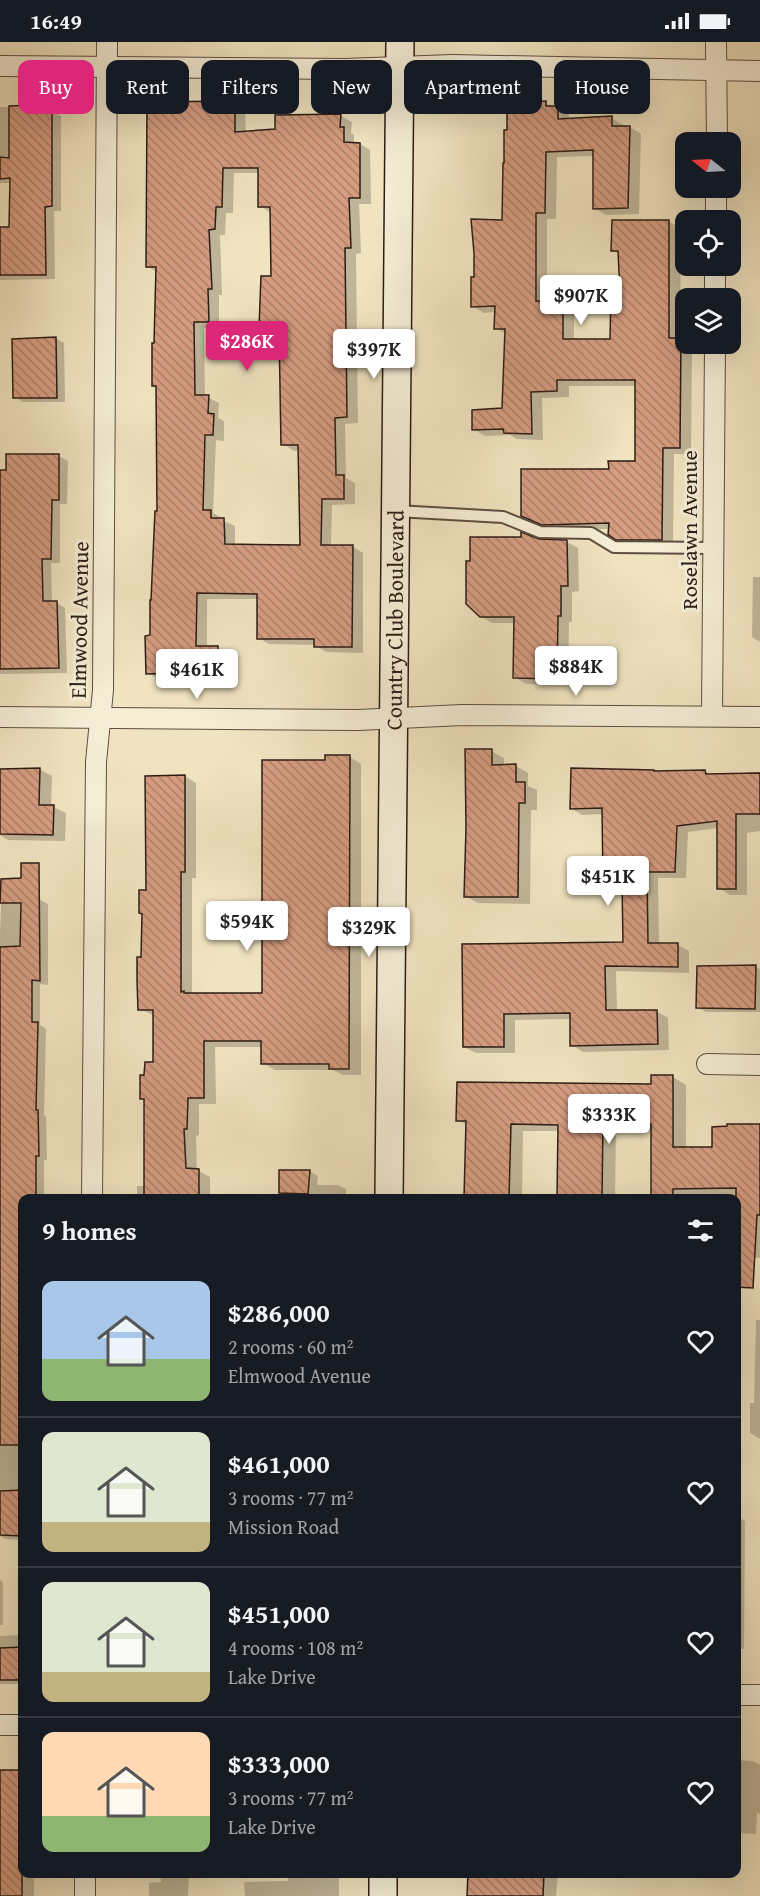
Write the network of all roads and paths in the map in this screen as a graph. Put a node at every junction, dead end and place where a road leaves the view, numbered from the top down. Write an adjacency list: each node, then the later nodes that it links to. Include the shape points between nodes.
1 (108, 42): 4 (street, Elmwood Avenue)
2 (716, 42): 8 (street)
3 (400, 55): 7 (street, via 345,69); 8 (street, via 452,65); 13 (street, Country Club Boulevard)
4 (107, 60)
5 (0, 66): 6 (street)
6 (106, 66)
7 (189, 67)
8 (717, 71): 9 (street); 11 (street)
9 (760, 71)
10 (107, 114): 18 (street, Elmwood Avenue)
11 (717, 132)
12 (715, 354): 14 (street, Roselawn Avenue)
13 (396, 511): 14 (lane, via 503,517 540,532 591,533 614,547); 19 (street, Country Club Boulevard)
14 (713, 548): 16 (street, Roselawn Avenue)
15 (0, 717): 18 (street)
16 (712, 717): 17 (street); 19 (street)
17 (760, 717)
18 (100, 718): 19 (street); 22 (street, Elmwood Avenue, via 96,762)
19 (394, 718): 23 (street, Country Club Boulevard)
20 (707, 1064): 21 (street)
21 (760, 1065)
22 (92, 1194)
23 (389, 1194)
24 (741, 1695): 25 (street)
25 (760, 1695)
26 (0, 1725): 27 (street)
27 (18, 1725)
28 (85, 1878): 30 (street)
29 (383, 1878): 31 (street)
30 (85, 1896)
31 (383, 1896)

